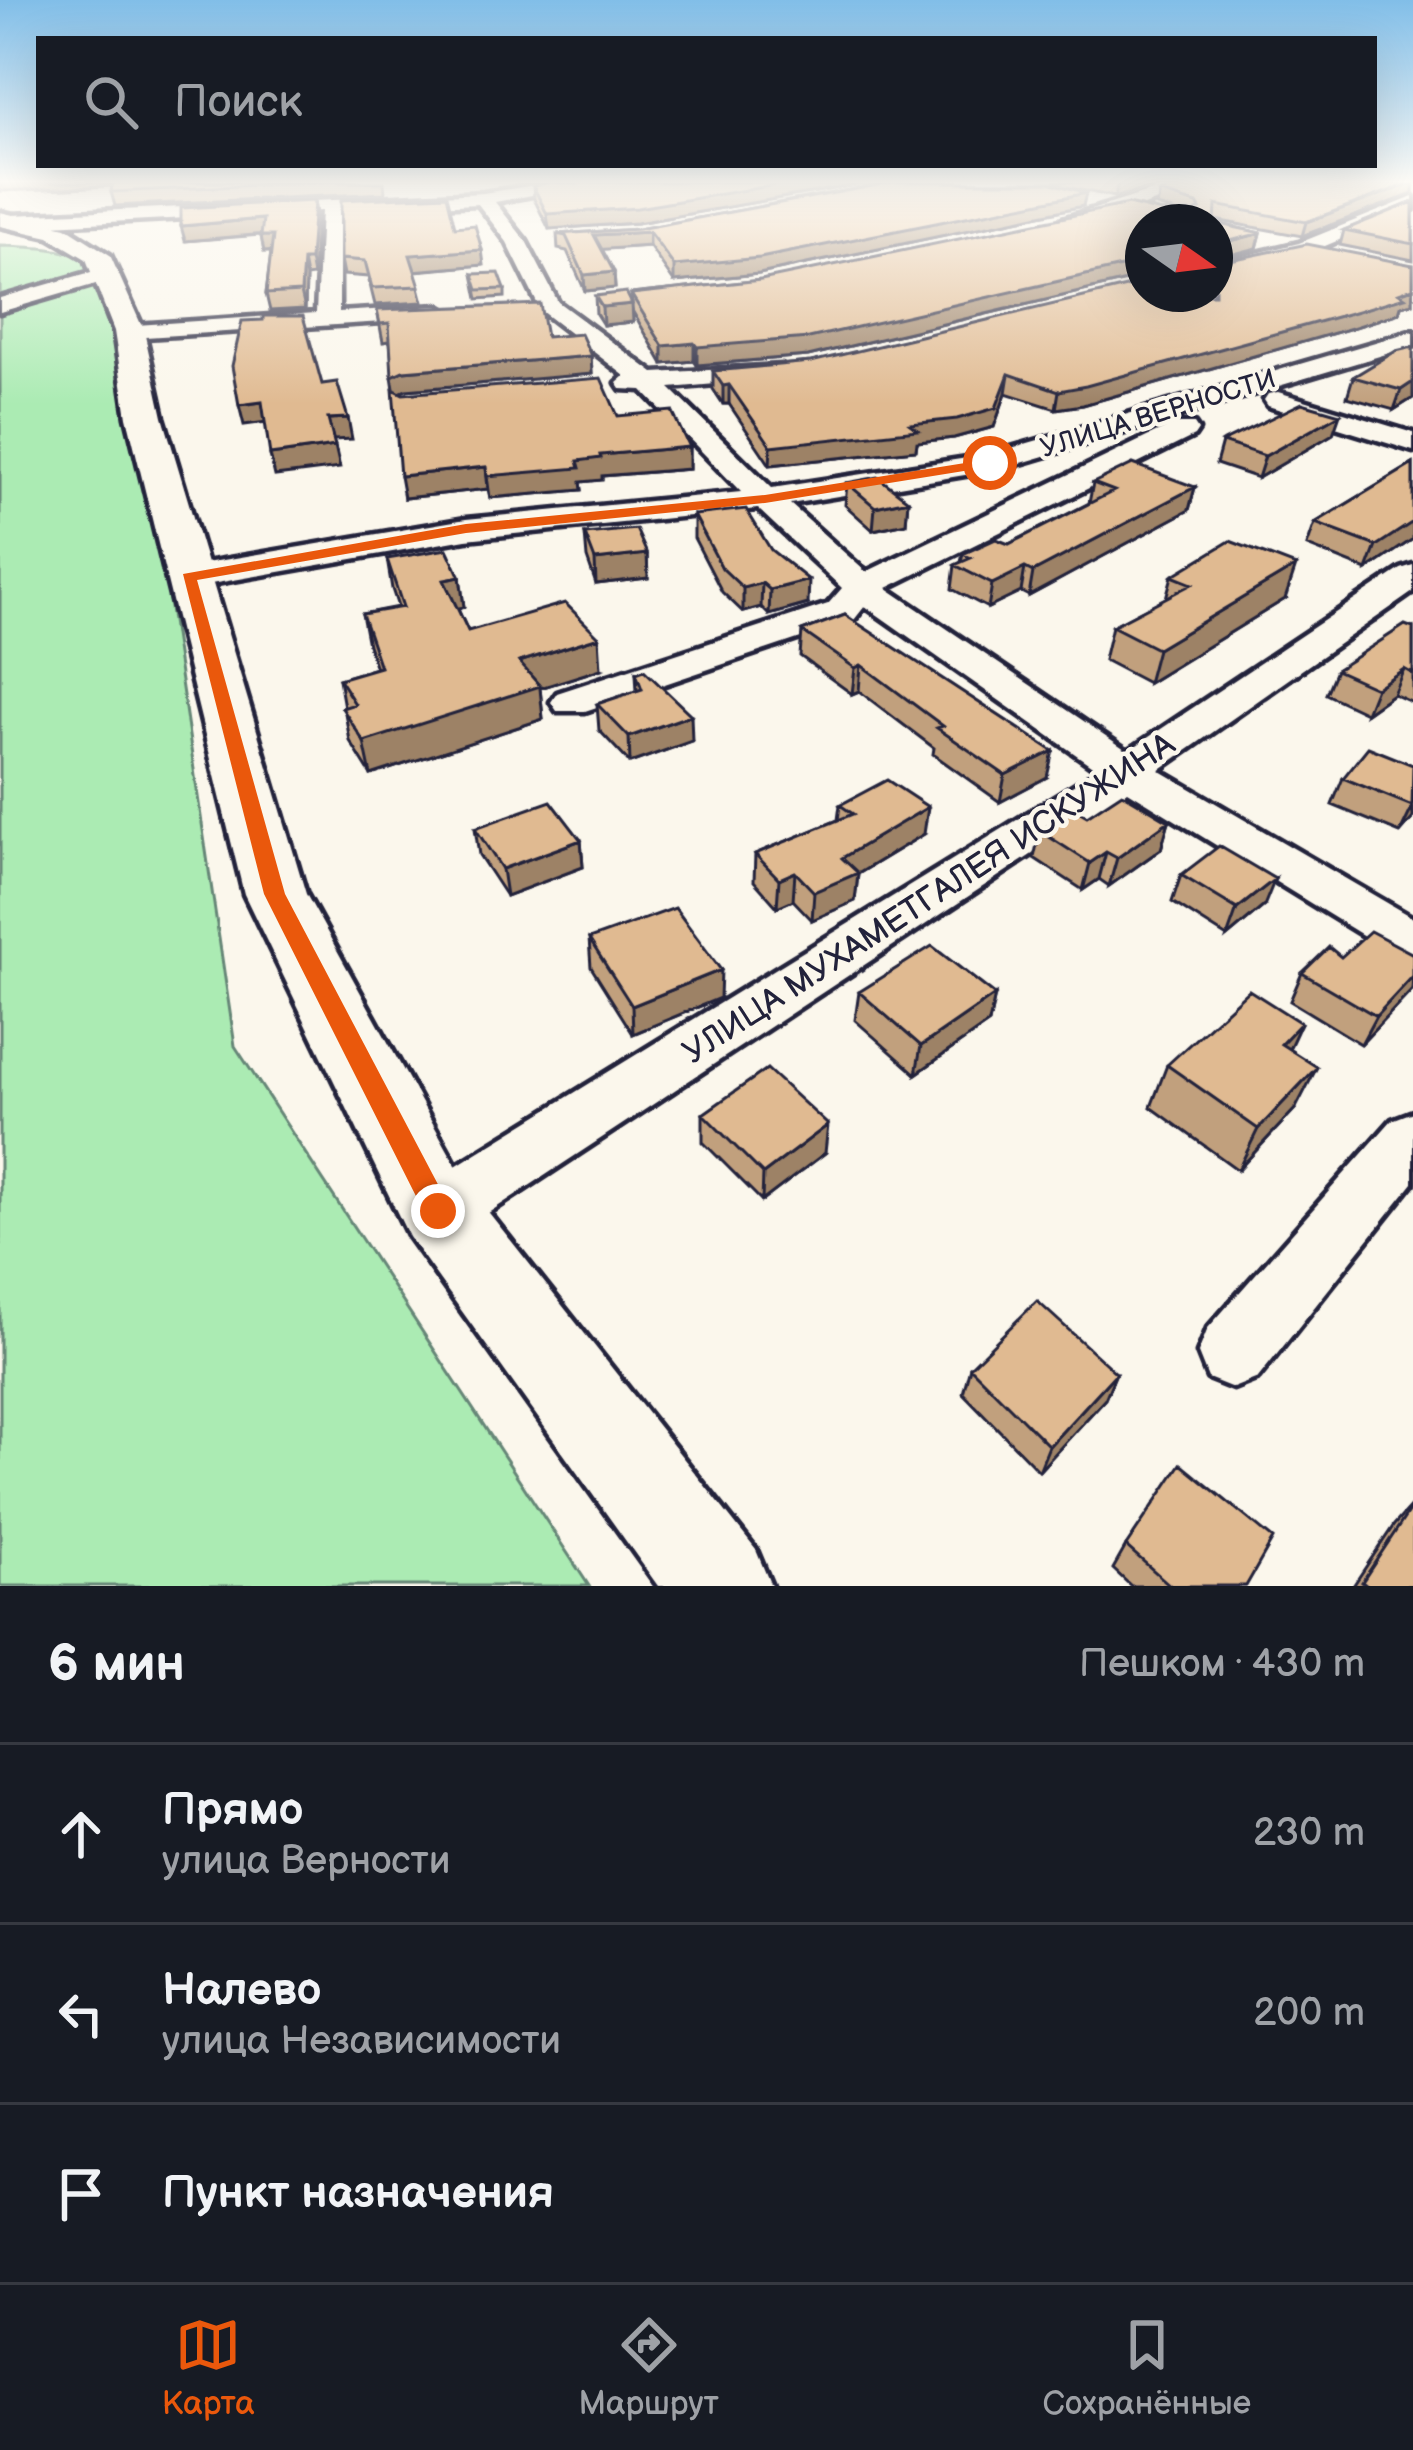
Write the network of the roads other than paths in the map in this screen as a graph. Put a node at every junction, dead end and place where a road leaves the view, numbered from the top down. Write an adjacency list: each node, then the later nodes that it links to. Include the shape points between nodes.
1 (80, 256): 8 (main road)
2 (329, 256): 11 (street)
3 (532, 256): 14 (street, via 549,306)
4 (1271, 256): 7 (street)
5 (1344, 256): 6 (street)
6 (1349, 257)
7 (1233, 265)
8 (110, 287): 9 (street); 11 (street); 21 (main road)
9 (0, 305)
10 (460, 311): 11 (street)
11 (327, 320)
12 (1413, 338): 16 (street, УЛИЦА ВЕРНОСТИ)
13 (809, 368): 14 (street)
14 (649, 382): 15 (street); 19 (street)
15 (605, 386)
16 (1241, 389): 18 (street); 19 (street, УЛИЦА ВЕРНОСТИ, via 990,463)
17 (1184, 430): 22 (street)
18 (1413, 442)
19 (765, 499): 21 (street, УЛИЦА ВЕРНОСТИ, via 466,529); 22 (street)
20 (1413, 576): 24 (street, УЛИЦА МУХАМЕТГАЛЕЯ ИСКУЖИНА)
21 (188, 577): 27 (main road, via 274,894)
22 (862, 587): 23 (street, via 841,612); 24 (street)
23 (571, 702)
24 (1128, 771): 25 (street); 27 (street, УЛИЦА МУХАМЕТГАЛЕЯ ИСКУЖИНА)
25 (1413, 942)
26 (1413, 1138): 28 (street)
27 (438, 1211): 29 (main road)
28 (1233, 1353)
29 (720, 1586)

